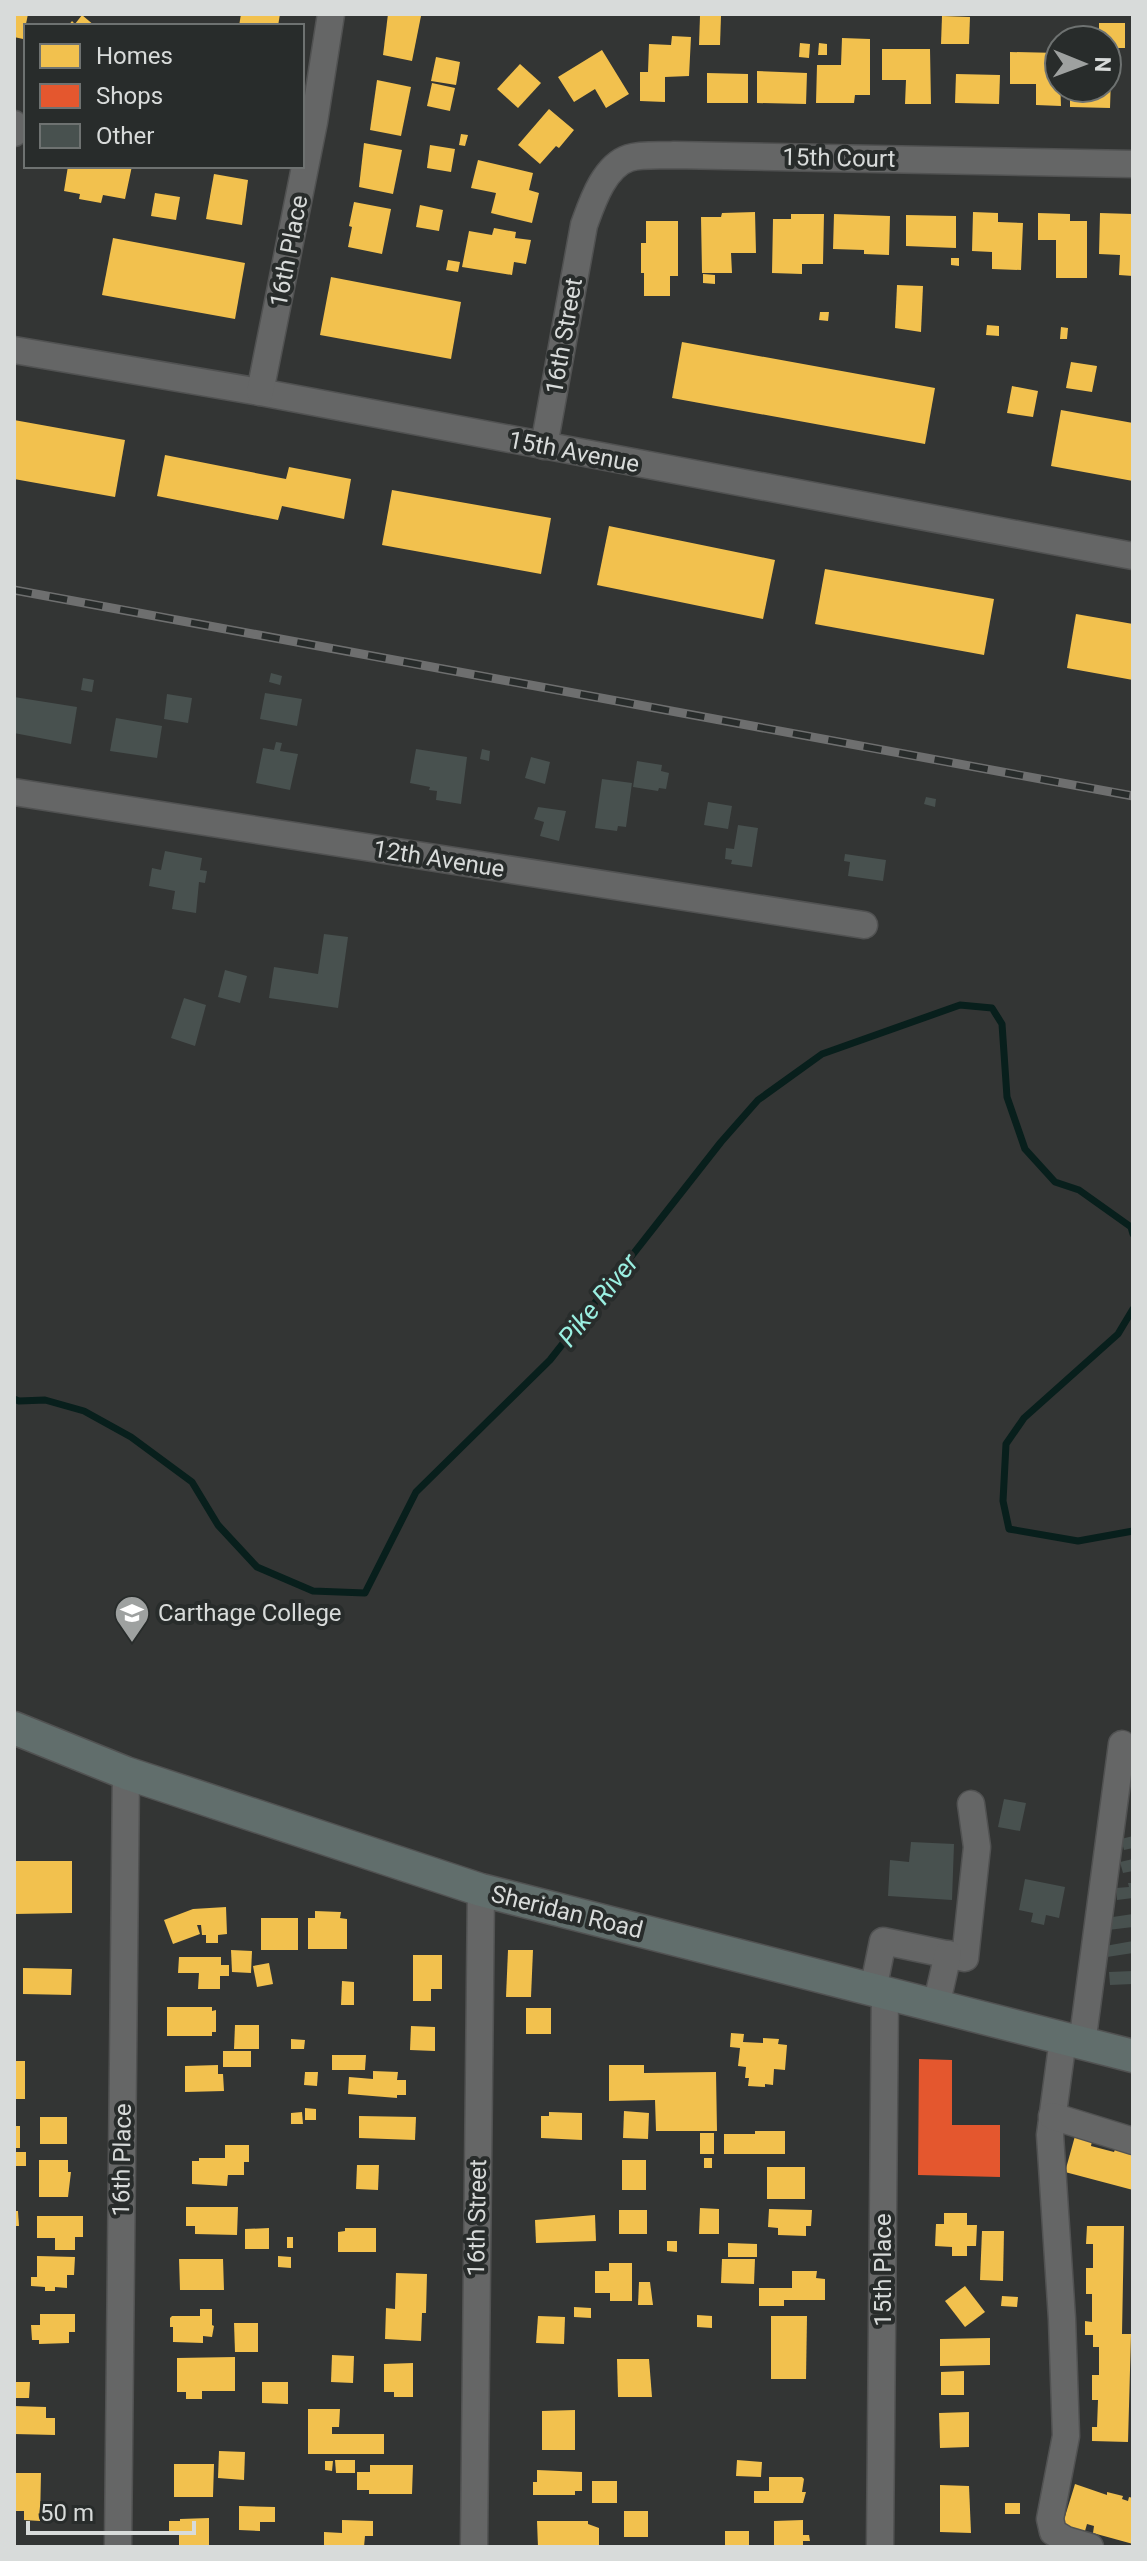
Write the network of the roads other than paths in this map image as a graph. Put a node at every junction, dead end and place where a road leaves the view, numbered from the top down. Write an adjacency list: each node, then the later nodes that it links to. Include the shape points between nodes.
1 (331, 14): 7 (street, 16th Place)
2 (14, 124): 3 (street)
3 (14, 133)
4 (1133, 164): 5 (street, 15th Court, via 629,158 613,169)
5 (584, 225): 8 (street, 16th Street)
6 (14, 350): 7 (street, 15th Avenue)
7 (260, 392): 8 (street, 15th Avenue)
8 (544, 446): 9 (street, 15th Avenue)
9 (1133, 556)
10 (14, 792): 11 (street, 12th Avenue)
11 (864, 925)
12 (14, 1728): 14 (main road, Sheridan Road)
13 (1122, 1744): 20 (street)
14 (126, 1773): 16 (main road, Sheridan Road); 24 (street, 16th Place)
15 (971, 1804): 17 (street, via 977,1847 965,1958)
16 (481, 1890): 18 (main road, Sheridan Road); 25 (street, 16th Street)
17 (948, 1954): 18 (street, 15th Place, via 883,1941); 19 (street)
18 (879, 1992): 19 (main road, Sheridan Road); 26 (street, 15th Place)
19 (936, 2006): 20 (main road, Sheridan Road)
20 (1072, 2041): 21 (main road, Sheridan Road); 22 (street)
21 (1133, 2056)
22 (1052, 2116): 23 (street); 27 (street, via 1050,2166 1066,2436 1050,2519 1053,2532)
23 (1133, 2141)
24 (118, 2547)
25 (474, 2547)
26 (880, 2547)
27 (1090, 2547)

